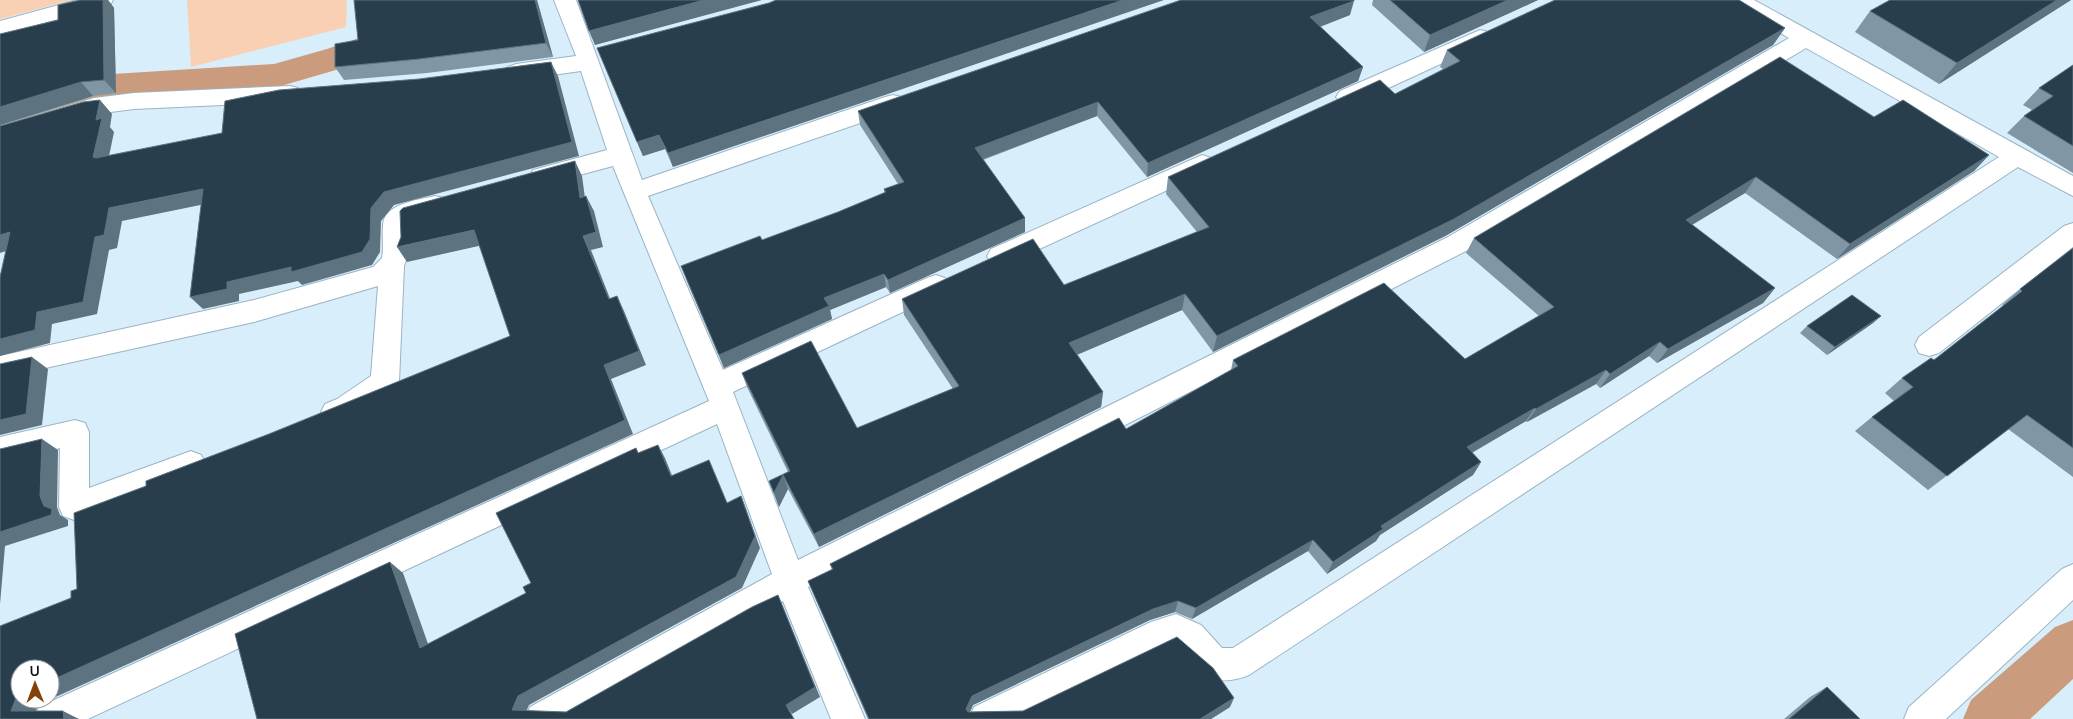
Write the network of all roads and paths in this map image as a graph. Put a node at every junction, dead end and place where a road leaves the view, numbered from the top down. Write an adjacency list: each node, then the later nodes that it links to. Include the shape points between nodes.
1 (102, 0): 4 (street)
2 (1738, 0): 6 (street)
3 (569, 9): 7 (street)
4 (0, 28)
5 (1498, 29): 11 (street)
6 (1806, 38): 15 (street); 29 (street, via 1457,244)
7 (593, 57): 8 (street); 13 (street)
8 (495, 75)
9 (312, 93): 12 (street, via 134,101 94,106)
10 (913, 96): 18 (street)
11 (1327, 107)
12 (0, 134)
13 (620, 155): 16 (street); 18 (street)
14 (1219, 156): 24 (street, via 967,272)
15 (2018, 156): 17 (street); 33 (street, via 1237,664 1215,664 1190,636 1176,629)
16 (516, 183)
17 (2073, 187)
18 (634, 192): 24 (street)
19 (460, 198): 21 (street, via 403,214 395,223 396,256)
20 (2073, 233): 22 (street)
21 (392, 268): 23 (street, via 382,275 254,311); 25 (street, via 385,382 347,408)
22 (1929, 345)
23 (0, 367)
24 (720, 397): 29 (street); 30 (street)
25 (310, 421)
26 (0, 450): 27 (street, via 75,432 74,507)
27 (219, 454)
28 (2073, 578): 34 (street)
29 (790, 580): 31 (street); 32 (street)
30 (51, 719)
31 (542, 719)
32 (848, 719)
33 (986, 719)
34 (1922, 719)

